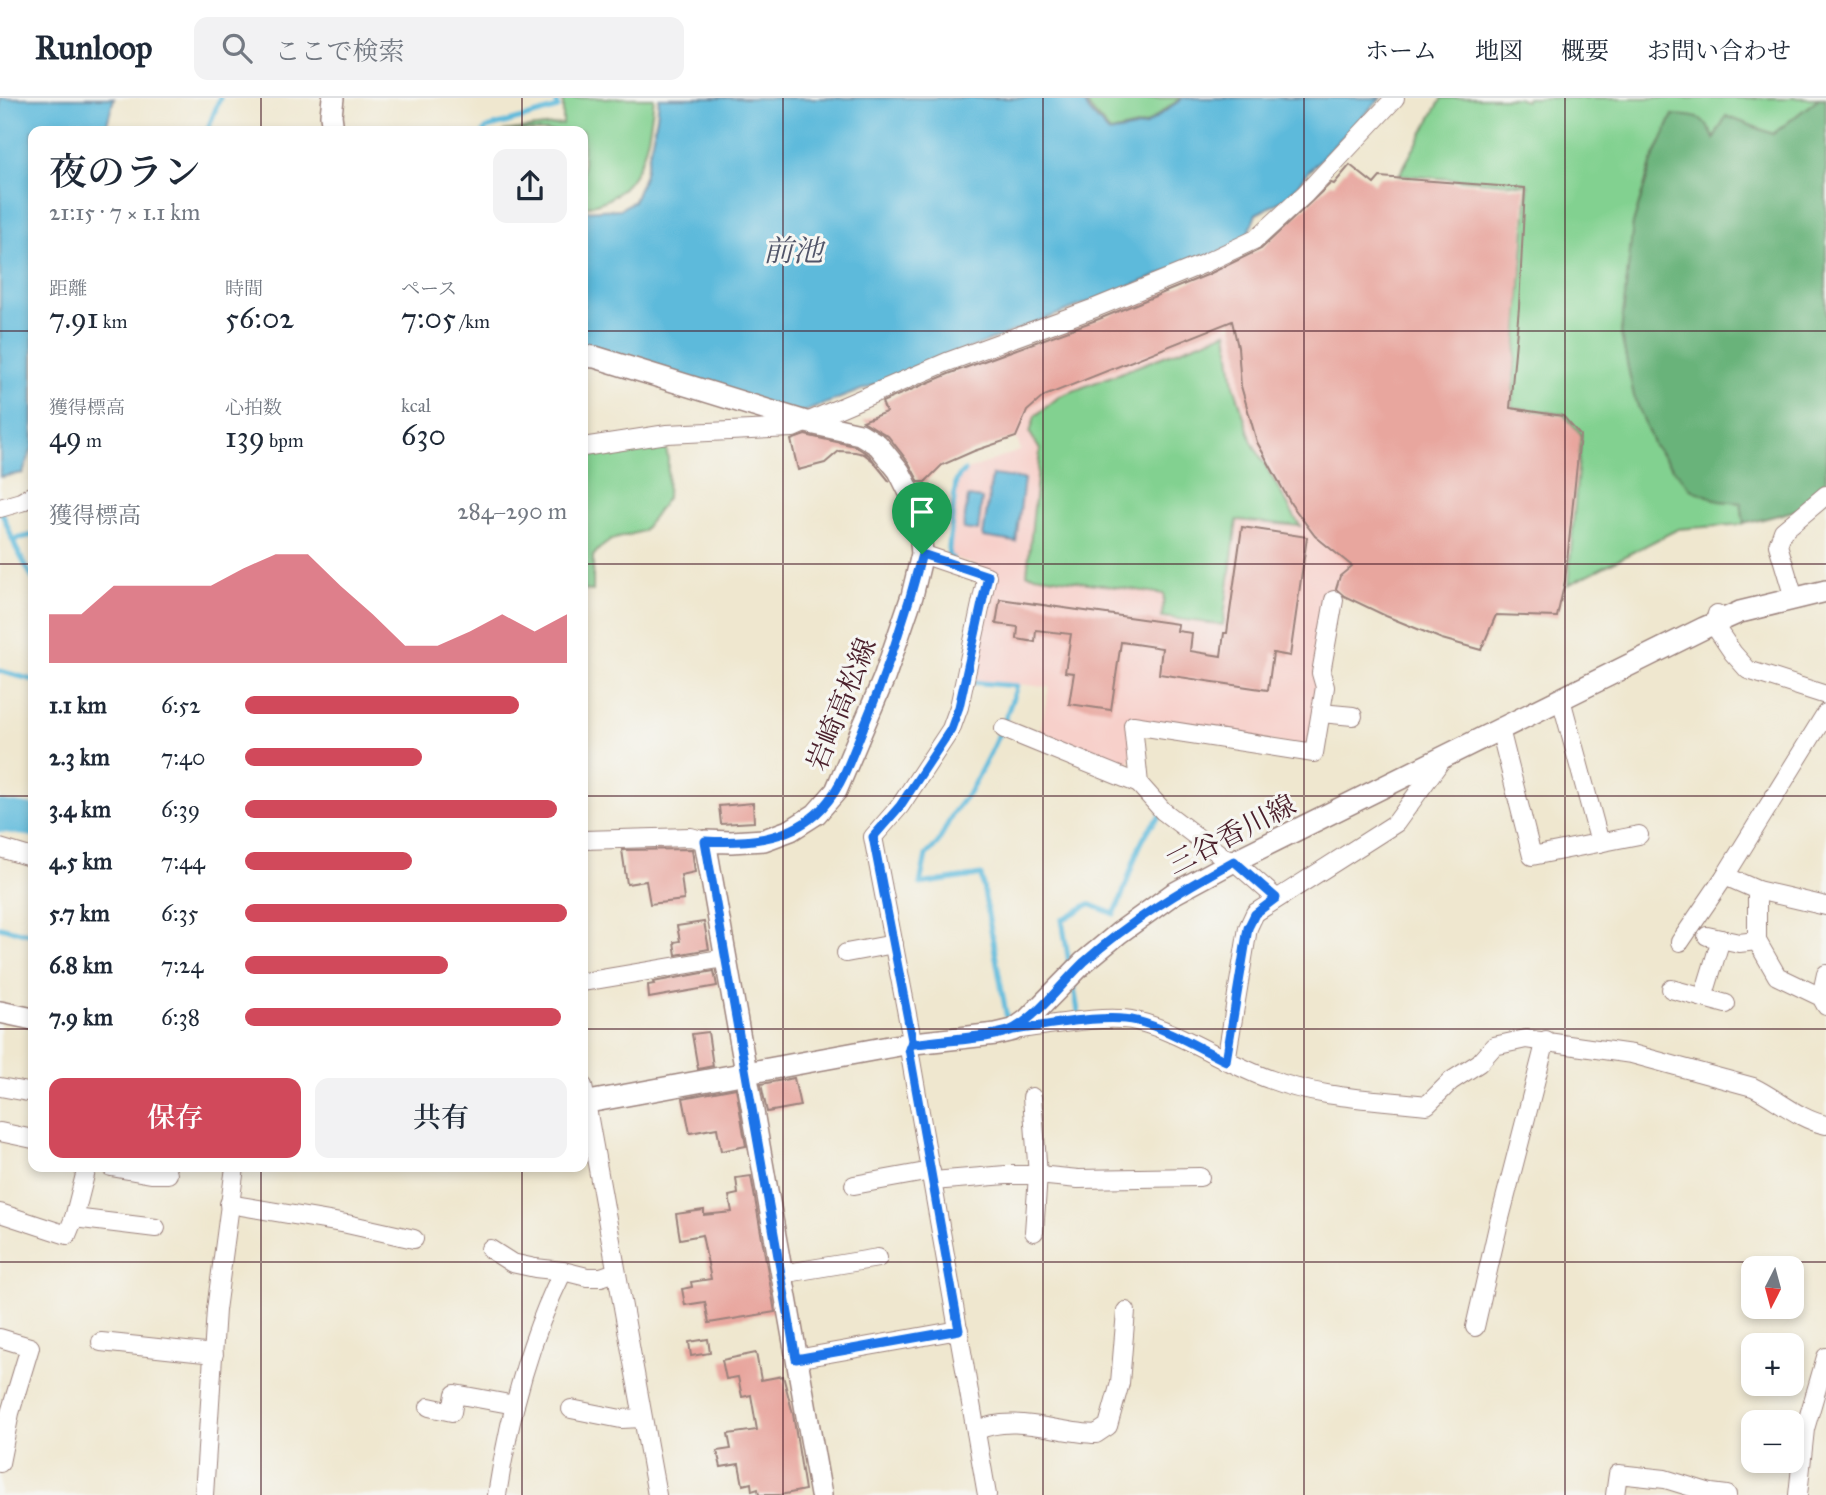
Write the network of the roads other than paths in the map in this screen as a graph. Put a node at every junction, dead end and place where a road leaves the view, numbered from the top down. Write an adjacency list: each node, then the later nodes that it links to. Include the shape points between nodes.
1 (333, 98): 3 (main road)
2 (1395, 98): 5 (street, via 1256,239)
3 (332, 126)
4 (588, 356): 5 (main road, 岩崎高松線)
5 (806, 422): 6 (street, via 793,428 667,435); 10 (main road, 岩崎高松線, via 860,434 878,445 899,471 915,503)
6 (588, 446)
7 (1826, 495): 12 (street, via 1783,531 1778,545)
8 (28, 498): 9 (street)
9 (0, 508)
10 (922, 554): 26 (main road, 岩崎高松線, via 884,678 836,791 816,814 791,830 764,840); 37 (street, via 988,576 951,729 900,806 873,837)
11 (1826, 591): 12 (main road, 三谷香川線)
12 (1794, 598): 14 (main road, 三谷香川線)
13 (1334, 600): 17 (street, via 1321,673 1325,687)
14 (1716, 619): 15 (street, via 1733,653 1748,670); 16 (main road, 三谷香川線)
15 (1826, 695)
16 (1561, 699): 21 (main road, 三谷香川線); 27 (street)
17 (1321, 713): 19 (street); 23 (street, via 1314,753 1133,725)
18 (1826, 713): 31 (street)
19 (1353, 716)
20 (1004, 729): 23 (street)
21 (1500, 729): 22 (main road, 三谷香川線); 27 (street, via 1532,856)
22 (1443, 758): 30 (main road, 三谷香川線); 33 (street, via 1396,823)
23 (1139, 783): 30 (street, via 1163,811)
24 (1639, 835): 27 (street)
25 (588, 840): 26 (street, via 691,837)
26 (705, 841): 39 (main road)
27 (1600, 842)
28 (0, 848): 29 (street)
29 (28, 856)
30 (1234, 861): 33 (street); 48 (main road, 三谷香川線, via 1173,894 1119,933)
31 (1725, 876): 32 (street); 36 (street)
32 (1757, 890): 34 (street); 35 (street)
33 (1276, 898): 51 (street, via 1255,914 1248,928)
34 (1825, 903)
35 (1757, 941): 43 (street, via 1740,943 1714,937); 44 (street, via 1777,976)
36 (1680, 942)
37 (894, 944): 38 (street); 50 (street)
38 (846, 953)
39 (725, 958): 41 (street); 52 (main road)
40 (1826, 974): 44 (street)
41 (588, 981)
42 (1671, 989): 43 (street)
43 (1703, 998): 45 (street)
44 (1823, 1002)
45 (1726, 1004)
46 (0, 1012): 47 (main road)
47 (28, 1018)
48 (1013, 1030): 50 (main road); 51 (street, via 1099,1020 1135,1021)
49 (1546, 1040): 51 (street, via 1494,1046 1427,1105 1305,1090); 58 (street, via 1632,1054 1753,1087 1798,1115); 81 (street)
50 (911, 1044): 52 (main road); 66 (street)
51 (1226, 1061)
52 (746, 1073): 55 (main road); 79 (main road)
53 (0, 1087): 54 (street)
54 (28, 1089)
55 (588, 1096)
56 (1032, 1097): 65 (street)
57 (588, 1119): 78 (street)
58 (1826, 1125)
59 (0, 1132): 60 (street)
60 (28, 1138)
61 (86, 1172): 71 (street)
62 (140, 1172): 64 (street)
63 (234, 1172): 69 (street)
64 (168, 1174)
65 (1038, 1175): 66 (street); 67 (street, via 1078,1179); 73 (street)
66 (932, 1176): 68 (street); 82 (street)
67 (1200, 1177)
68 (854, 1185)
69 (229, 1204): 74 (street); 85 (street)
70 (0, 1213): 71 (street, via 67,1235)
71 (74, 1218): 72 (street)
72 (156, 1228)
73 (1034, 1232)
74 (414, 1240)
75 (490, 1249): 77 (street, via 512,1263)
76 (878, 1258): 79 (street)
77 (563, 1271): 78 (street, via 587,1277); 89 (street, via 533,1339)
78 (616, 1272): 92 (street)
79 (781, 1274): 87 (main road)
80 (1126, 1311): 93 (street, via 1120,1383 1108,1426 1096,1434 1016,1423 989,1425)
81 (1475, 1327)
82 (959, 1330): 87 (street); 93 (street)
83 (0, 1338): 88 (street, via 30,1347)
84 (101, 1342): 85 (street)
85 (214, 1354): 95 (street)
86 (1826, 1357): 102 (street, via 1805,1429)
87 (796, 1359): 98 (main road)
88 (6, 1404): 94 (street)
89 (514, 1405): 90 (street, via 455,1394 452,1412); 96 (street)
90 (429, 1408)
91 (571, 1409): 92 (street, via 621,1419)
92 (642, 1418): 97 (street)
93 (976, 1432): 99 (street)
94 (0, 1463)
95 (205, 1495)
96 (497, 1495)
97 (657, 1495)
98 (821, 1495)
99 (987, 1495)
100 (1615, 1495): 101 (street, via 1618,1474 1665,1479)
101 (1727, 1495)
102 (1798, 1495)

